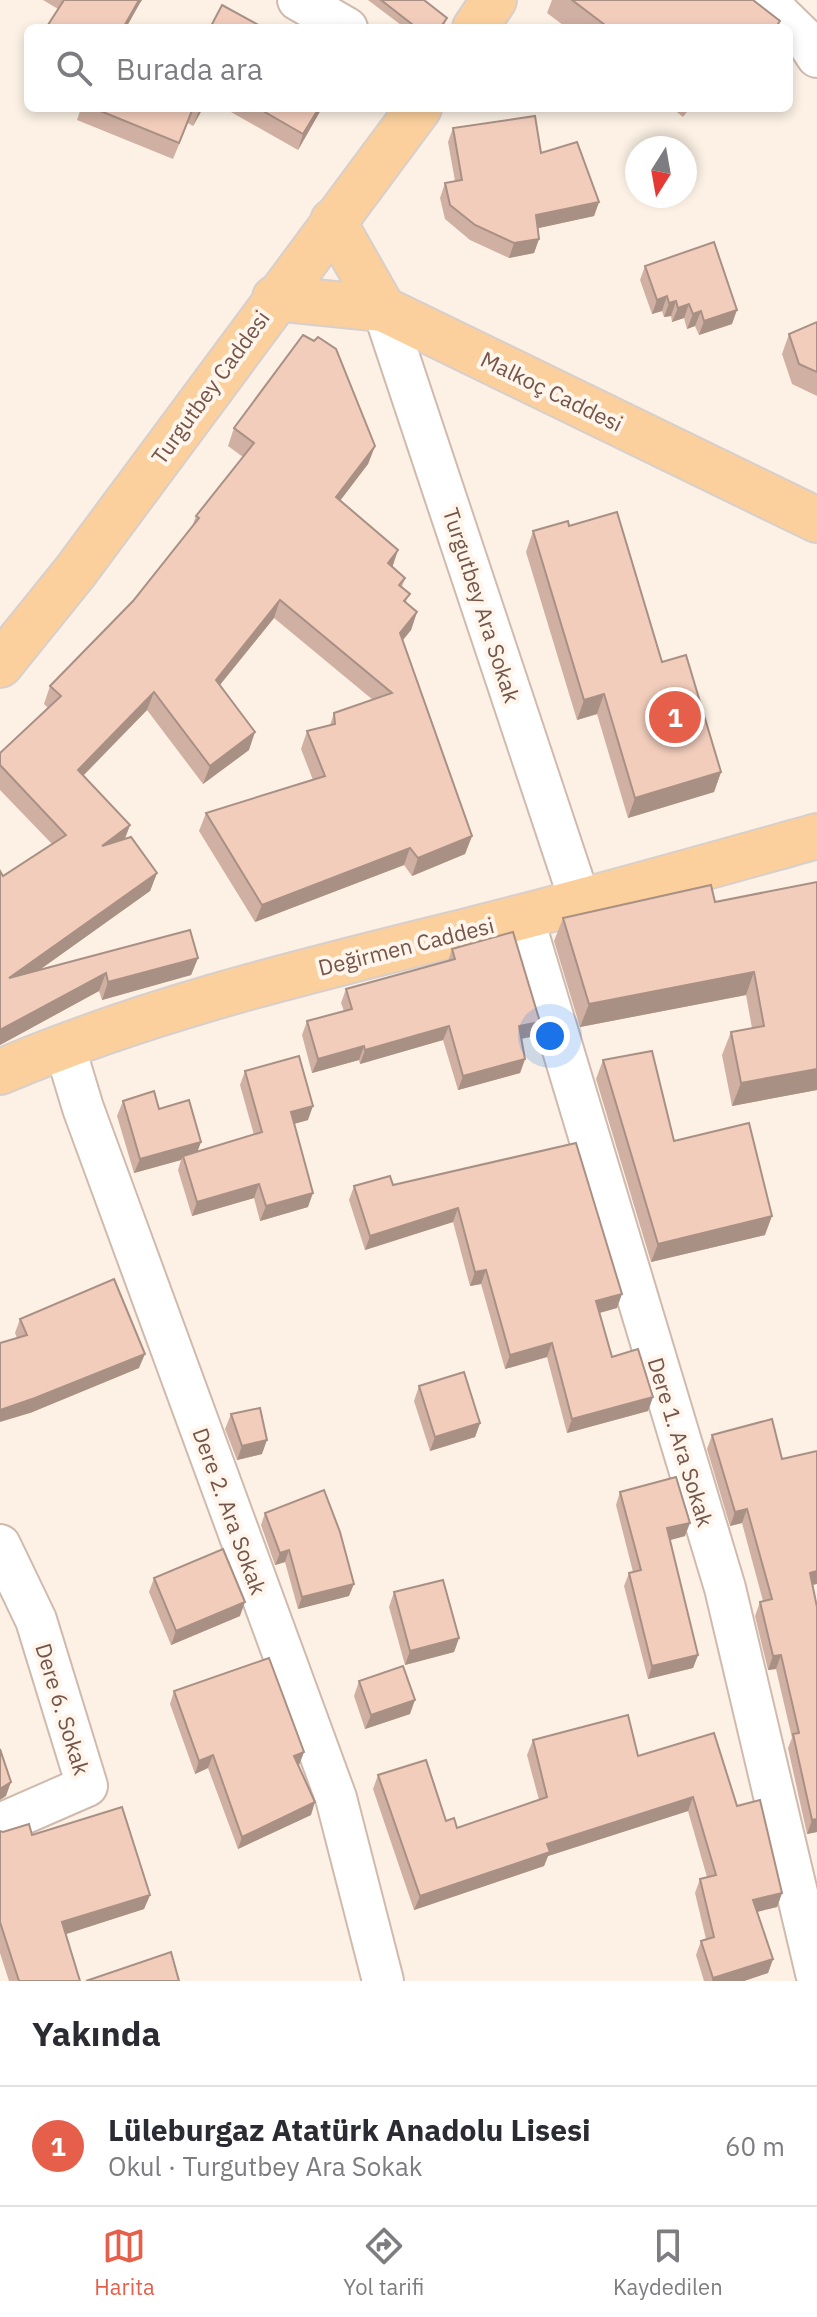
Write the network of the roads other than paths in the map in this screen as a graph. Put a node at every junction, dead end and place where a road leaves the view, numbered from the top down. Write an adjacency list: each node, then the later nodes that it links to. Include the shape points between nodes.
1 (298, 0): 4 (street)
2 (494, 0): 5 (main road)
3 (765, 0): 6 (street)
4 (340, 24)
5 (478, 24)
6 (790, 24)
7 (793, 27): 8 (street)
8 (817, 57)
9 (416, 112): 10 (main road, Turgutbey Caddesi)
10 (333, 221): 11 (main road, Turgutbey Caddesi); 12 (main road)
11 (275, 298): 12 (main road, Malkoç Caddesi); 14 (main road, Turgutbey Caddesi, via 75,572)
12 (383, 309): 13 (main road, Malkoç Caddesi); 16 (street, Turgutbey Ara Sokak)
13 (817, 520)
14 (0, 665)
15 (817, 836): 16 (main road, Değirmen Caddesi)
16 (580, 901): 17 (main road, Değirmen Caddesi)
17 (523, 917): 18 (main road, Değirmen Caddesi, via 240,988); 22 (street, Dere 1. Ara Sokak, via 725,1588)
18 (64, 1045): 19 (main road, Değirmen Caddesi); 23 (street, Dere 2. Ara Sokak, via 336,1798)
19 (0, 1072)
20 (0, 1545): 21 (street, Dere 6. Sokak, via 36,1620 87,1786)
21 (0, 1824)
22 (817, 1972): 24 (street)
23 (383, 1981)
24 (794, 1981)

